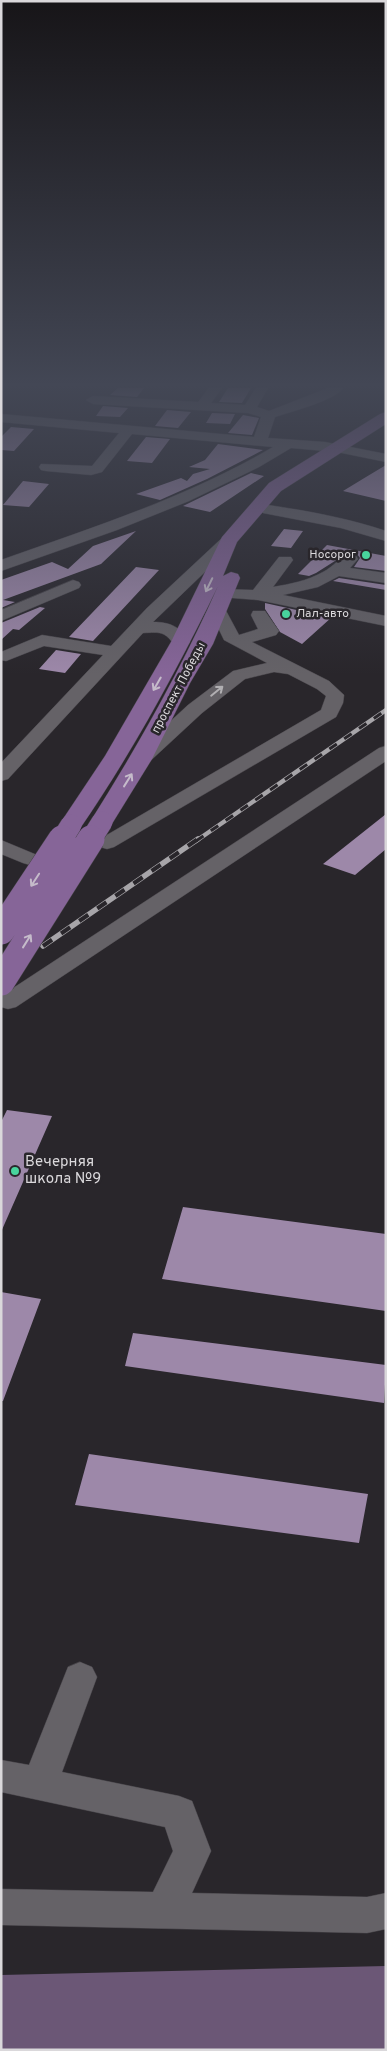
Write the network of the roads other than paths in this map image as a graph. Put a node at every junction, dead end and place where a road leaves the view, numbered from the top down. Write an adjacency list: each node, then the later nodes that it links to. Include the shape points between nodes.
1 (215, 484): 10 (street)
2 (281, 484): 8 (main road, проспект Победы)
3 (298, 484): 4 (main road, проспект Победы)
4 (268, 510): 6 (street); 14 (main road, проспект Победы, via 248,539)
5 (377, 517): 6 (street)
6 (322, 518): 7 (street)
7 (386, 536)
8 (228, 540): 18 (street); 20 (main road, проспект Победы, one-way to 20)
9 (285, 560): 13 (street)
10 (5, 563)
11 (386, 578): 13 (street, via 345,565 316,583)
12 (73, 585): 16 (street)
13 (258, 595): 14 (street); 17 (street)
14 (222, 602): 19 (street, via 230,636); 25 (main road, проспект Победы)
15 (259, 615): 19 (street, via 270,631)
16 (1, 616)
17 (386, 621)
18 (137, 628): 20 (street, via 168,628 178,633); 21 (street)
19 (237, 641): 23 (street)
20 (182, 642): 30 (main road, проспект Победы, one-way to 30, bridge, via 116,756)
21 (114, 652): 22 (street, via 42,640); 26 (street)
22 (6, 656)
23 (288, 669): 25 (street, one-way to 23, via 195,709 240,675 274,667); 27 (street, via 335,694 329,713)
24 (386, 752): 31 (street, проспект Победы)
25 (141, 759): 27 (main road, проспект Победы, one-way to 25)
26 (1, 774)
27 (105, 832): 31 (main road, проспект Победы, one-way to 27, bridge)
28 (1, 846): 29 (street)
29 (30, 859)
30 (1, 931)
31 (4, 992)
32 (80, 1677): 34 (street)
33 (1, 1776): 34 (street)
34 (40, 1784): 36 (street, via 179,1813 192,1851)
35 (1, 1908): 36 (street)
36 (164, 1911): 37 (street, via 367,1915)
37 (386, 1911)

